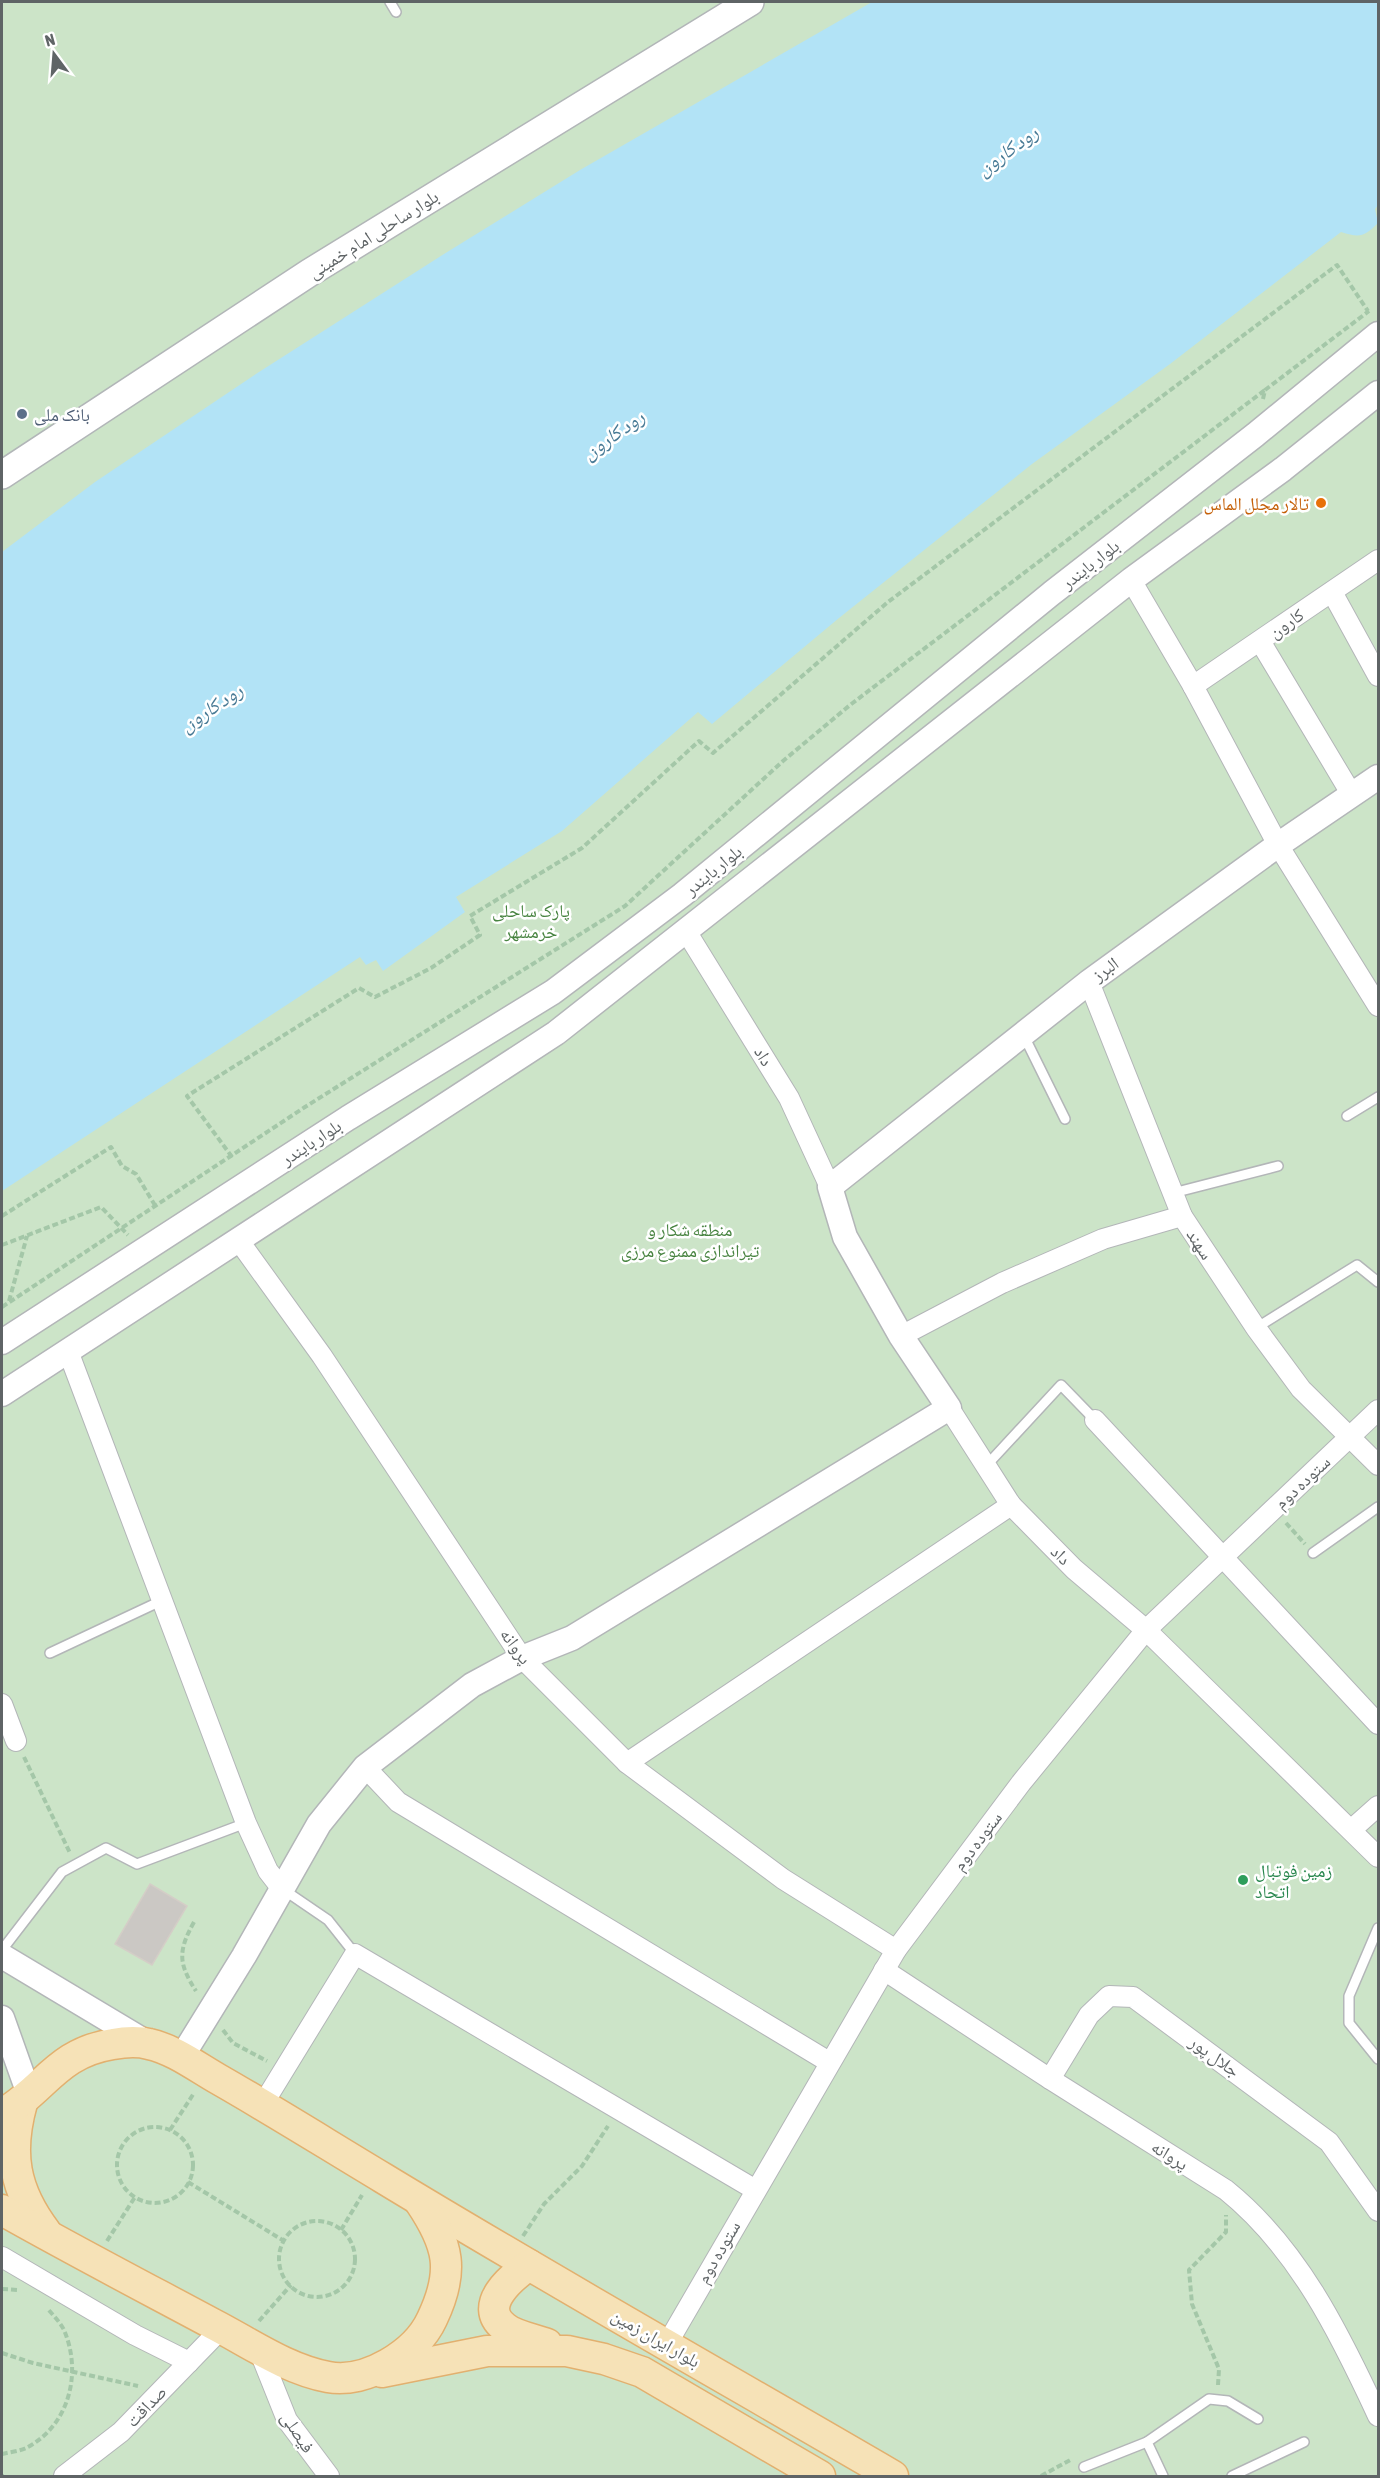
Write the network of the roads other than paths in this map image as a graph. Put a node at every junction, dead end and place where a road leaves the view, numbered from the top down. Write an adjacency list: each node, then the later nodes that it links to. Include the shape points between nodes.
1 (390, 2): 3 (lane)
2 (750, 2): 6 (main road, بلوار ساحلی امام خمینی, via 309,273)
3 (396, 12)
4 (1378, 334): 10 (street, بلوار بایندر)
5 (1378, 393): 8 (street, بلوار بایندر, via 1283,469)
6 (2, 475)
7 (1378, 560): 9 (street, کارون)
8 (1131, 580): 11 (street, بلوار بایندر); 14 (street)
9 (1332, 592): 12 (street, کارون); 13 (street)
10 (1052, 593): 11 (street); 33 (street, بلوار بایندر, via 682,895 553,992 348,1118)
11 (1076, 623): 18 (street, بلوار بایندر)
12 (1260, 641): 14 (street, کارون); 16 (street)
13 (1378, 676)
14 (1193, 686): 17 (street)
15 (1378, 777): 16 (street, البرز)
16 (1352, 795): 17 (street, البرز)
17 (1278, 845): 19 (street, البرز); 20 (street)
18 (686, 931): 26 (street, داد); 29 (street, بلوار بایندر, via 556,1034)
19 (1089, 982): 21 (street, البرز); 27 (street, سهند)
20 (1378, 1006)
21 (1022, 1034): 24 (lane); 26 (street, البرز)
22 (1378, 1097): 23 (lane)
23 (1347, 1116)
24 (1065, 1119)
25 (1278, 1166): 27 (lane)
26 (837, 1182): 32 (street, داد, via 845,1237)
27 (1173, 1193): 28 (street, سهند)
28 (1182, 1216): 31 (street, سهند); 32 (street, via 1103,1239 1002,1283)
29 (239, 1241): 34 (street, بلوار بایندر); 49 (street, پروانه, via 322,1356)
30 (1378, 1282): 31 (lane, via 1357,1265)
31 (1256, 1328): 39 (street, سهند, via 1301,1389)
32 (901, 1336): 36 (street, داد)
33 (2, 1342)
34 (68, 1352): 35 (street, بلوار بایندر); 46 (street)
35 (2, 1394)
36 (949, 1408): 40 (street, داد); 49 (street, via 572,1638)
37 (1378, 1410): 39 (street, ستوده دوم)
38 (1095, 1420): 40 (lane, via 1061,1384); 45 (street)
39 (1350, 1438): 41 (street, سهند); 45 (street, ستوده دوم)
40 (986, 1466): 42 (street, داد)
41 (1378, 1466)
42 (1011, 1505): 47 (street, داد, via 1074,1569); 53 (street)
43 (1378, 1508): 44 (lane)
44 (1313, 1553)
45 (1223, 1556): 47 (street, ستوده دوم); 51 (street)
46 (163, 1600): 48 (lane); 56 (street)
47 (1146, 1630): 57 (street, داد); 62 (street, ستوده دوم, via 1021,1783)
48 (50, 1653)
49 (522, 1658): 53 (street, پروانه); 54 (street, via 472,1685)
50 (2, 1704): 52 (street)
51 (1378, 1724)
52 (16, 1741)
53 (627, 1763): 62 (street, پروانه, via 783,1879)
54 (365, 1767): 59 (street, via 319,1824); 70 (street, via 398,1802)
55 (1378, 1806): 57 (street)
56 (246, 1823): 59 (street, via 268,1871); 61 (lane, via 137,1864 106,1848 62,1872)
57 (1351, 1830): 58 (street, داد)
58 (1378, 1857)
59 (282, 1888): 63 (lane, via 328,1920); 68 (street)
60 (1378, 1928): 69 (lane, via 1349,1996 1349,2023)
61 (2, 1950)
62 (896, 1950): 65 (street, ستوده دوم)
63 (355, 1954): 73 (street); 74 (street)
64 (2, 1956): 67 (street)
65 (884, 1970): 70 (street, ستوده دوم); 71 (street, پروانه)
66 (2, 2018): 72 (street)
67 (149, 2044): 68 (main road, بلوار ایران زمین); 72 (main road, via 92,2047 63,2062)
68 (181, 2058): 73 (main road, بلوار ایران زمین)
69 (1378, 2059)
70 (829, 2062): 74 (street, ستوده دوم)
71 (1050, 2079): 76 (street, جلال پور, via 1089,2014 1109,1996 1133,1997 1329,2142); 87 (street, پروانه, via 1226,2190 1253,2212 1296,2265 1352,2361)
72 (18, 2104): 78 (main road, via 14,2132 18,2185 32,2213)
73 (263, 2104): 75 (main road, بلوار ایران زمین)
74 (754, 2189): 83 (street, ستوده دوم)
75 (419, 2200): 80 (main road, بلوار ایران زمین); 86 (main road, via 439,2230 447,2257 441,2302 416,2342 393,2360)
76 (1376, 2201)
77 (2, 2210): 78 (main road, بلوار ایران زمین)
78 (50, 2236): 81 (main road, بلوار ایران زمین)
79 (2, 2257): 85 (street)
80 (520, 2259): 83 (main road, بلوار ایران زمین); 84 (main road, via 499,2292 495,2304 497,2317 504,2327)
81 (222, 2328): 82 (main road, بلوار ایران زمین); 85 (street, صداقت)
82 (256, 2339): 86 (main road, بلوار ایران زمین, via 328,2378); 93 (street, فیصلی, via 287,2420)
83 (667, 2344): 95 (main road, بلوار ایران زمین)
84 (567, 2351): 86 (main road, بلوار ایران زمین, via 487,2351); 94 (main road, بلوار ایران زمین, via 642,2372)
85 (189, 2362): 92 (street, صداقت, via 121,2432)
86 (358, 2378)
87 (1378, 2416)
88 (1258, 2419): 89 (lane, via 1228,2402 1209,2399)
89 (1147, 2442): 91 (lane); 96 (lane)
90 (1304, 2442): 97 (lane)
91 (1084, 2467)
92 (64, 2476)
93 (329, 2476)
94 (820, 2476)
95 (893, 2476)
96 (1163, 2476)
97 (1232, 2476)

